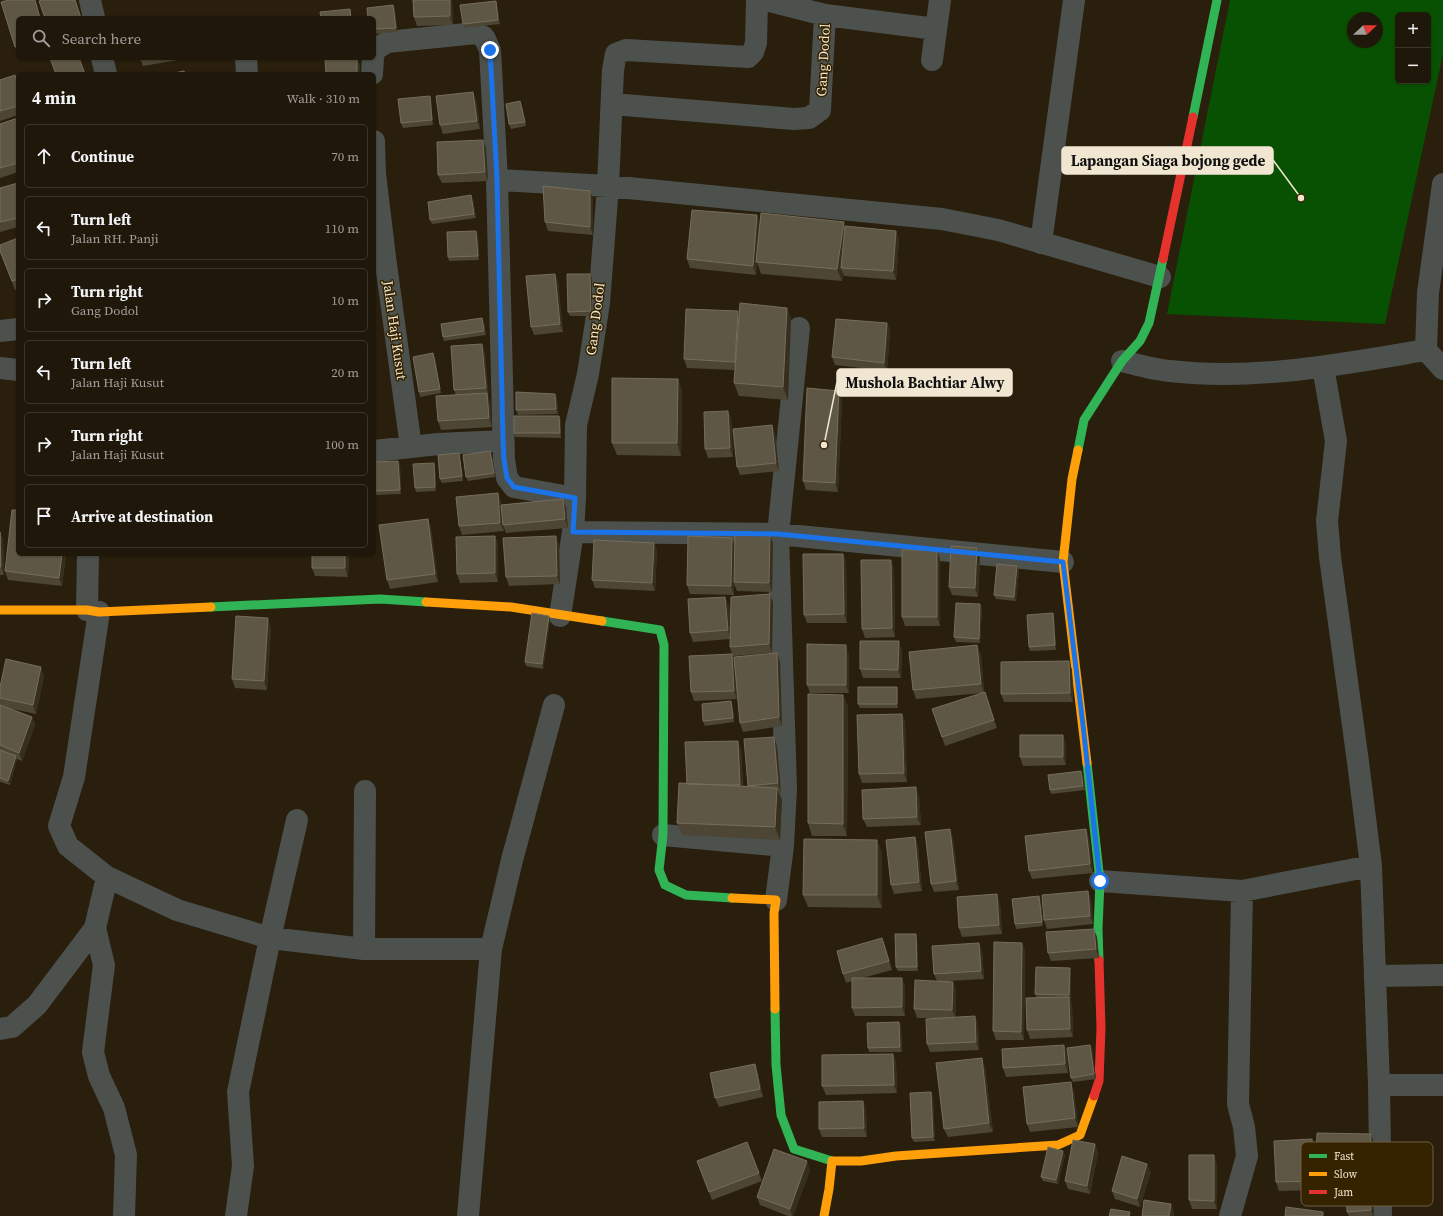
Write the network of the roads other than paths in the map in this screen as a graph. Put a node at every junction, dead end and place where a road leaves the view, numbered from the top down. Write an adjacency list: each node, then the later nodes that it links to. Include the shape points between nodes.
1 (90, 0): 8 (street)
2 (756, 0): 18 (street, Gang Dodol, via 756,43 748,57 626,50 616,54)
3 (766, 0): 7 (street)
4 (940, 0): 9 (street)
5 (1074, 0): 23 (street)
6 (1217, 0): 24 (street)
7 (825, 15): 9 (street); 18 (street, Gang Dodol, via 820,110 809,118 794,119)
8 (94, 16)
9 (936, 30): 14 (street)
10 (376, 49): 19 (street, via 387,42 476,33 484,37 490,50)
11 (102, 60): 15 (street)
12 (246, 60): 16 (street)
13 (373, 60): 17 (street)
14 (932, 60)
15 (106, 72)
16 (247, 72)
17 (372, 72)
18 (612, 104): 21 (street, Gang Dodol)
19 (497, 180): 21 (street); 34 (street)
20 (1443, 184): 28 (street, via 1428,293)
21 (608, 186): 23 (street, via 942,219 998,230); 37 (street, Gang Dodol, via 599,303 588,374 576,425)
22 (376, 195): 35 (street, Jalan Haji Kusut)
23 (1041, 243): 24 (street)
24 (1160, 276): 29 (street, via 1149,323 1140,340)
25 (799, 328): 39 (street)
26 (16, 329): 27 (street)
27 (0, 331)
28 (1426, 350): 30 (street); 32 (street)
29 (1122, 361): 30 (street, via 1168,371 1207,374 1283,372); 41 (street, via 1084,420 1072,479)
30 (1323, 367): 50 (street, via 1336,441 1327,521 1330,557)
31 (0, 368): 33 (street)
32 (1443, 369)
33 (16, 370)
34 (503, 441): 35 (street); 37 (street, via 507,478 514,487)
35 (411, 447): 36 (street)
36 (376, 451)
37 (575, 498): 38 (street, Gang Dodol)
38 (573, 532): 39 (street); 44 (street, Gang Dodol)
39 (778, 534): 41 (street); 49 (street, via 786,788)
40 (88, 556): 43 (street)
41 (1063, 562): 52 (street)
42 (0, 610): 43 (street)
43 (93, 611): 44 (street, via 380,599 511,607); 51 (street, via 74,776 59,826 68,846)
44 (560, 616): 48 (street, via 660,630 664,645)
45 (554, 705): 58 (street)
46 (364, 791): 57 (street)
47 (297, 820): 56 (street)
48 (663, 835): 49 (street); 54 (street, via 659,870 665,885 686,895)
49 (783, 846): 54 (street)
50 (1371, 866): 53 (street); 60 (street)
51 (107, 877): 55 (street); 56 (street, via 176,910)
52 (1100, 881): 53 (street); 65 (street, via 1098,929 1102,1028 1099,1081 1080,1135 1051,1146)
53 (1242, 891): 71 (street, via 1238,1104 1247,1156)
54 (776, 900): 65 (street, via 776,1057 782,1115 794,1149)
55 (95, 928): 61 (street, via 37,1005 12,1027); 67 (street, via 104,965 93,1052 98,1076 114,1108 126,1155)
56 (270, 938): 57 (street); 68 (street, via 238,1092 243,1166)
57 (364, 949): 58 (street)
58 (491, 949): 69 (street)
59 (1443, 975): 60 (street)
60 (1375, 976): 62 (street)
61 (0, 1029)
62 (1379, 1085): 63 (street); 64 (street)
63 (1443, 1086)
64 (1380, 1142)
65 (832, 1161): 70 (street)
66 (1381, 1206): 72 (street)
67 (124, 1216)
68 (236, 1216)
69 (468, 1216)
70 (824, 1216)
71 (1230, 1216)
72 (1381, 1216)

